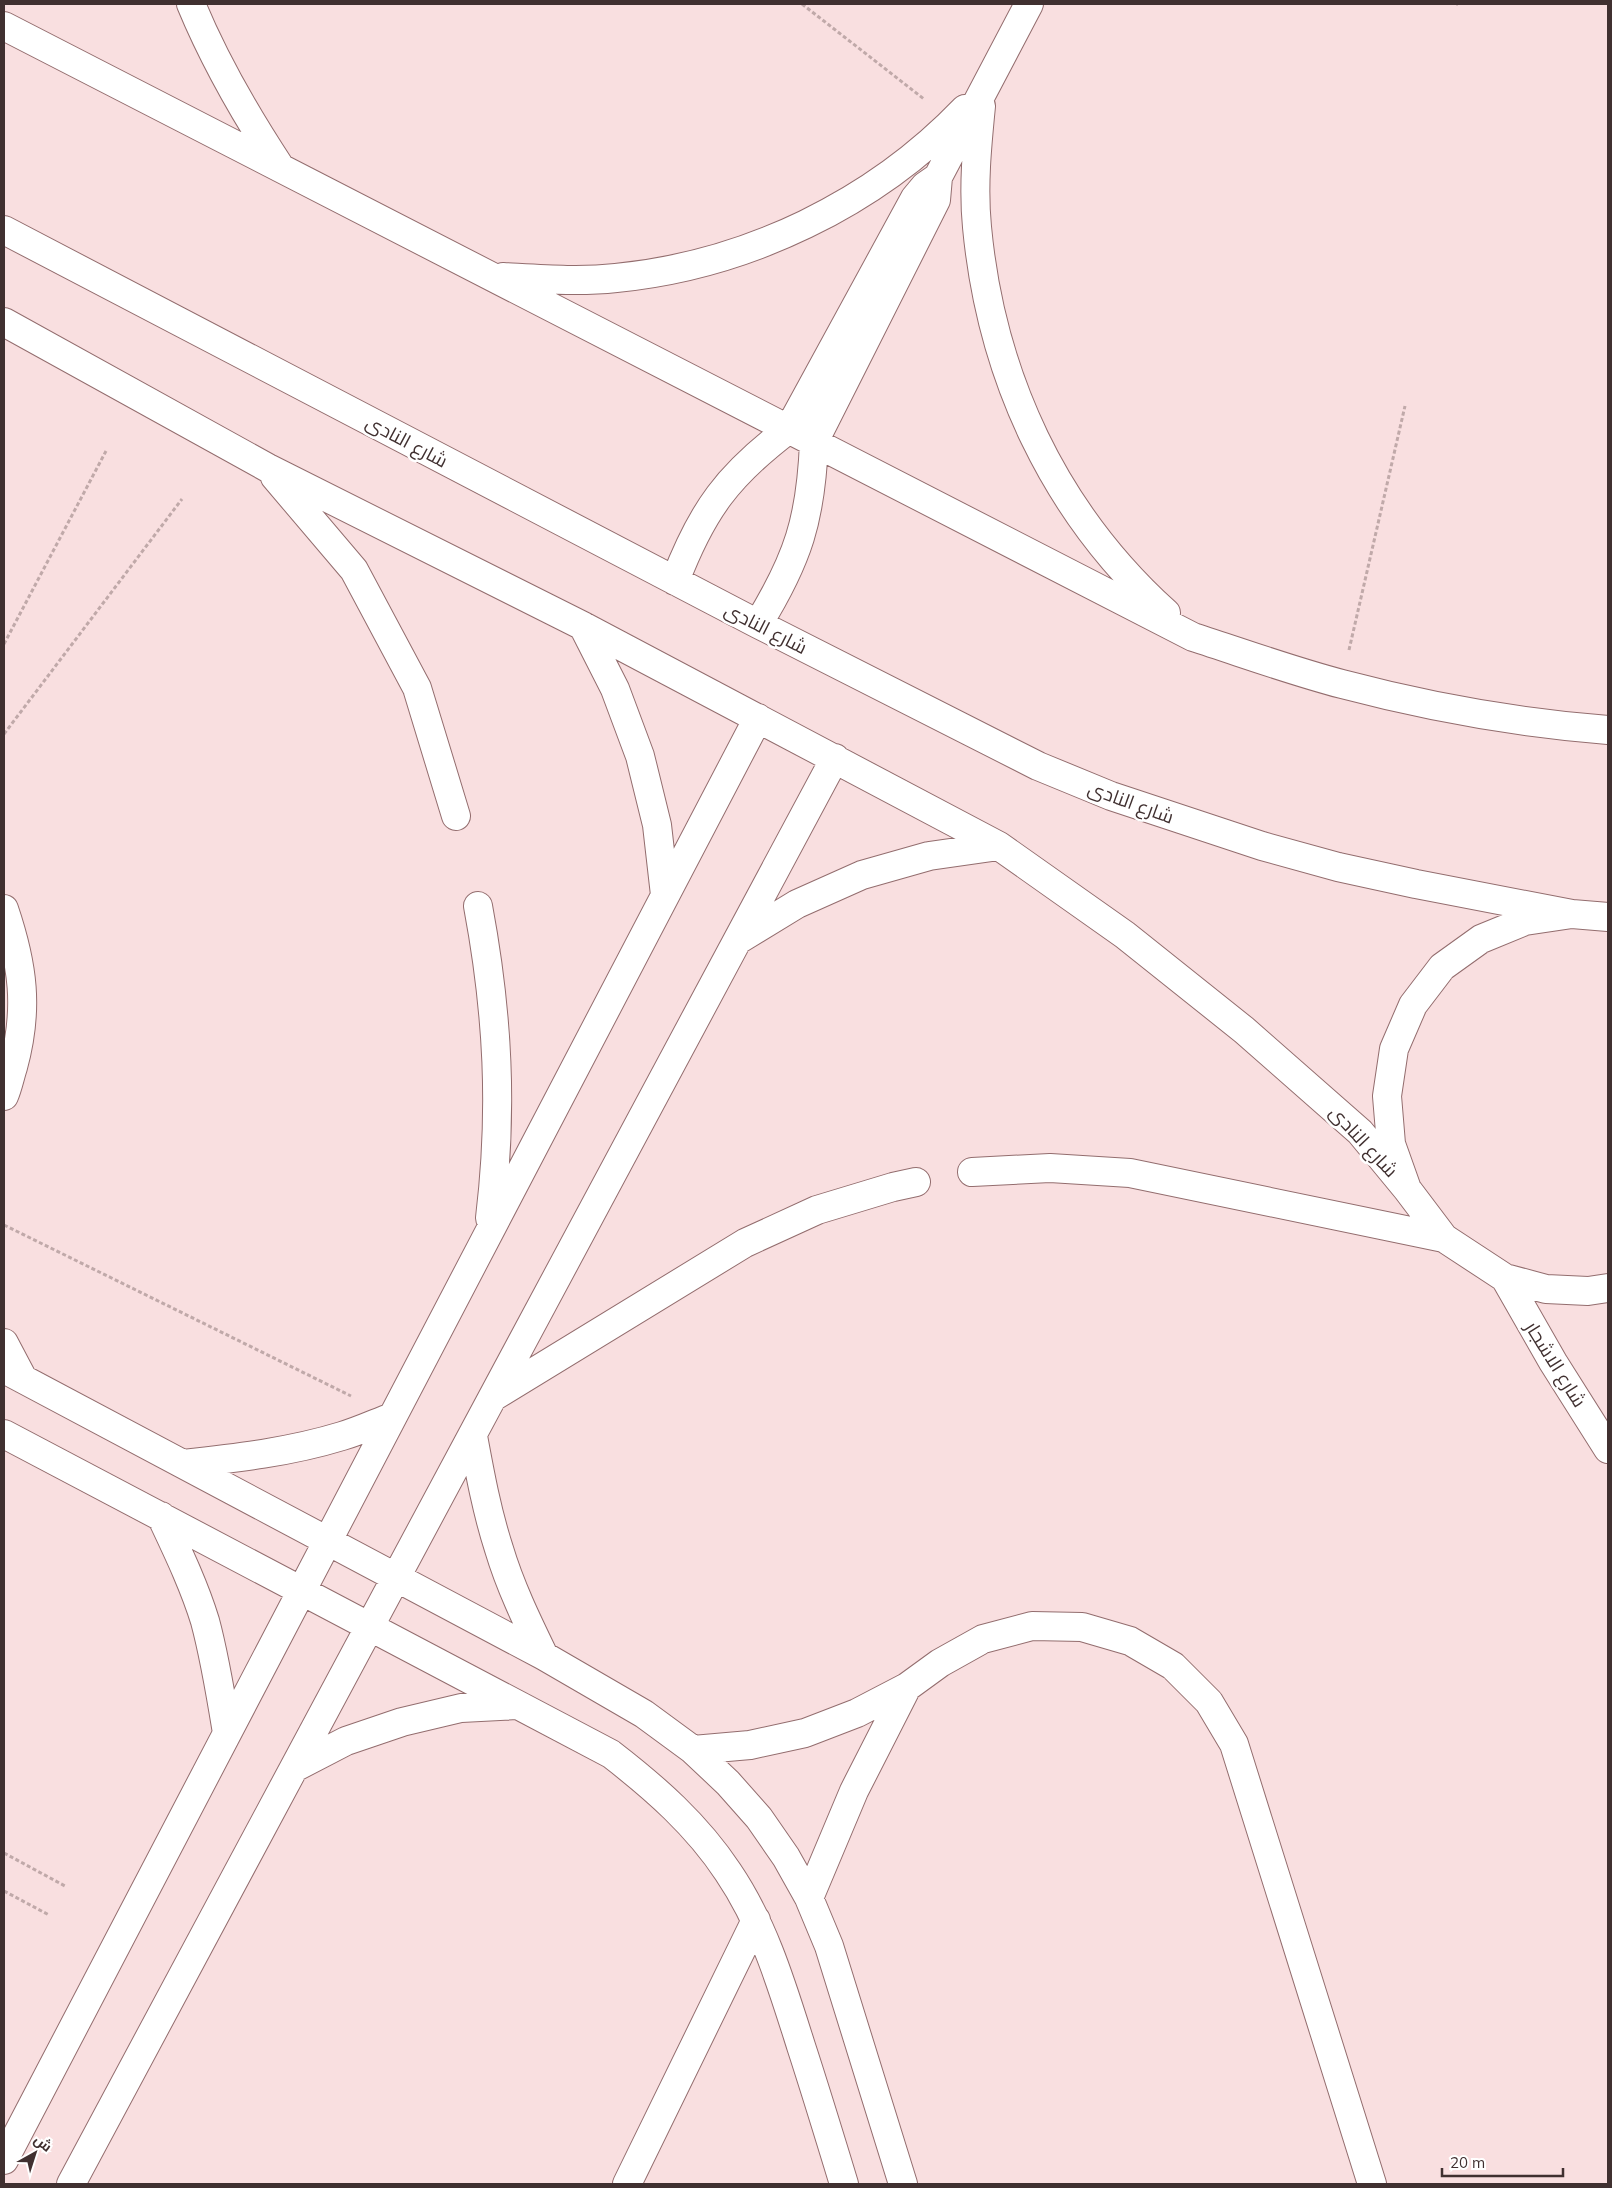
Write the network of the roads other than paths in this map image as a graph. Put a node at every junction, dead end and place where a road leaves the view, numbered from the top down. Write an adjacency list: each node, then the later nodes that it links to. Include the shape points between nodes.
1 (191, 4): 5 (street, via 216,62)
2 (1029, 4): 4 (street)
3 (4, 26): 5 (street)
4 (983, 89): 6 (street); 8 (street, via 906,163 853,198 798,228 740,252 679,268 616,278 554,280); 16 (street, via 976,157 976,226 985,293 1002,359 1026,423 1058,483 1092,532 1142,592)
5 (280, 168): 8 (street)
6 (938, 177): 10 (street, via 915,198); 11 (street, via 936,200)
7 (4, 230): 13 (street, شارع النادى)
8 (490, 276): 10 (street)
9 (4, 322): 12 (street, شارع النادى)
10 (789, 429): 11 (street); 13 (street, via 731,479 689,543)
11 (814, 442): 14 (street, via 813,481 795,555); 16 (street)
12 (268, 468): 15 (street, شارع النادى); 20 (street, via 354,570 417,688)
13 (675, 581): 14 (street, شارع النادى)
14 (758, 624): 25 (street, شارع النادى, via 1038,766 1111,796 1262,846 1338,867)
15 (583, 626): 17 (street, شارع النادى); 22 (street, via 616,689 640,756 657,825)
16 (1194, 637): 18 (street, via 1341,684 1454,710)
17 (758, 718): 19 (street, شارع النادى); 22 (street)
18 (1608, 730)
19 (835, 758): 21 (street, شارع النادى); 27 (street)
20 (456, 816)
21 (999, 846): 27 (street, via 929,856 862,875 796,904); 31 (street, شارع النادى, via 1125,935 1244,1030 1360,1132)
22 (665, 895): 32 (street)
23 (478, 906): 32 (street, via 488,960 498,1070 495,1170)
24 (4, 909): 28 (street, via 16,945 23,995 19,1045)
25 (1572, 914): 26 (street); 31 (street, via 1524,921 1481,939 1442,967 1413,1005 1394,1049 1387,1096 1391,1144)
26 (1608, 917)
27 (737, 941): 38 (street)
28 (4, 1096)
29 (972, 1172): 33 (street, via 1050,1168 1130,1173)
30 (916, 1182): 38 (street, via 817,1210 745,1243)
31 (1408, 1189): 33 (street)
32 (488, 1234): 39 (street)
33 (1444, 1238): 34 (street)
34 (1505, 1278): 35 (street, via 1546,1289 1588,1291); 42 (street, شارع الاشجار)
35 (1608, 1288)
36 (4, 1343): 37 (street)
37 (13, 1374): 43 (street)
38 (492, 1398): 41 (street)
39 (392, 1417): 43 (street, via 342,1436 291,1449); 45 (street)
40 (4, 1434): 44 (street)
41 (473, 1436): 46 (street); 49 (street, via 499,1550 519,1604)
42 (1608, 1449)
43 (183, 1464): 45 (street)
44 (161, 1516): 47 (street); 52 (street, via 205,1621)
45 (328, 1541): 46 (street); 47 (street)
46 (396, 1578): 48 (street); 49 (street)
47 (302, 1590): 48 (street); 52 (street)
48 (370, 1626): 51 (street); 54 (street)
49 (544, 1656): 53 (street, via 644,1714)
50 (907, 1687): 53 (street, via 857,1713 805,1733 750,1745); 55 (street, via 854,1790); 62 (street, via 940,1663 984,1639 1032,1626 1082,1627 1130,1641 1173,1666 1209,1702 1234,1744)
51 (517, 1705): 54 (street, via 461,1708 402,1722 346,1741); 56 (street, via 611,1754 655,1788 694,1828 722,1864)
52 (227, 1734): 57 (street)
53 (694, 1750): 55 (street, via 759,1818)
54 (294, 1768): 58 (street)
55 (809, 1898): 61 (street, via 829,1946)
56 (756, 1920): 59 (street); 60 (street, via 780,1978)
57 (4, 2160)
58 (71, 2184)
59 (627, 2184)
60 (844, 2184)
61 (903, 2184)
62 (1372, 2184)

